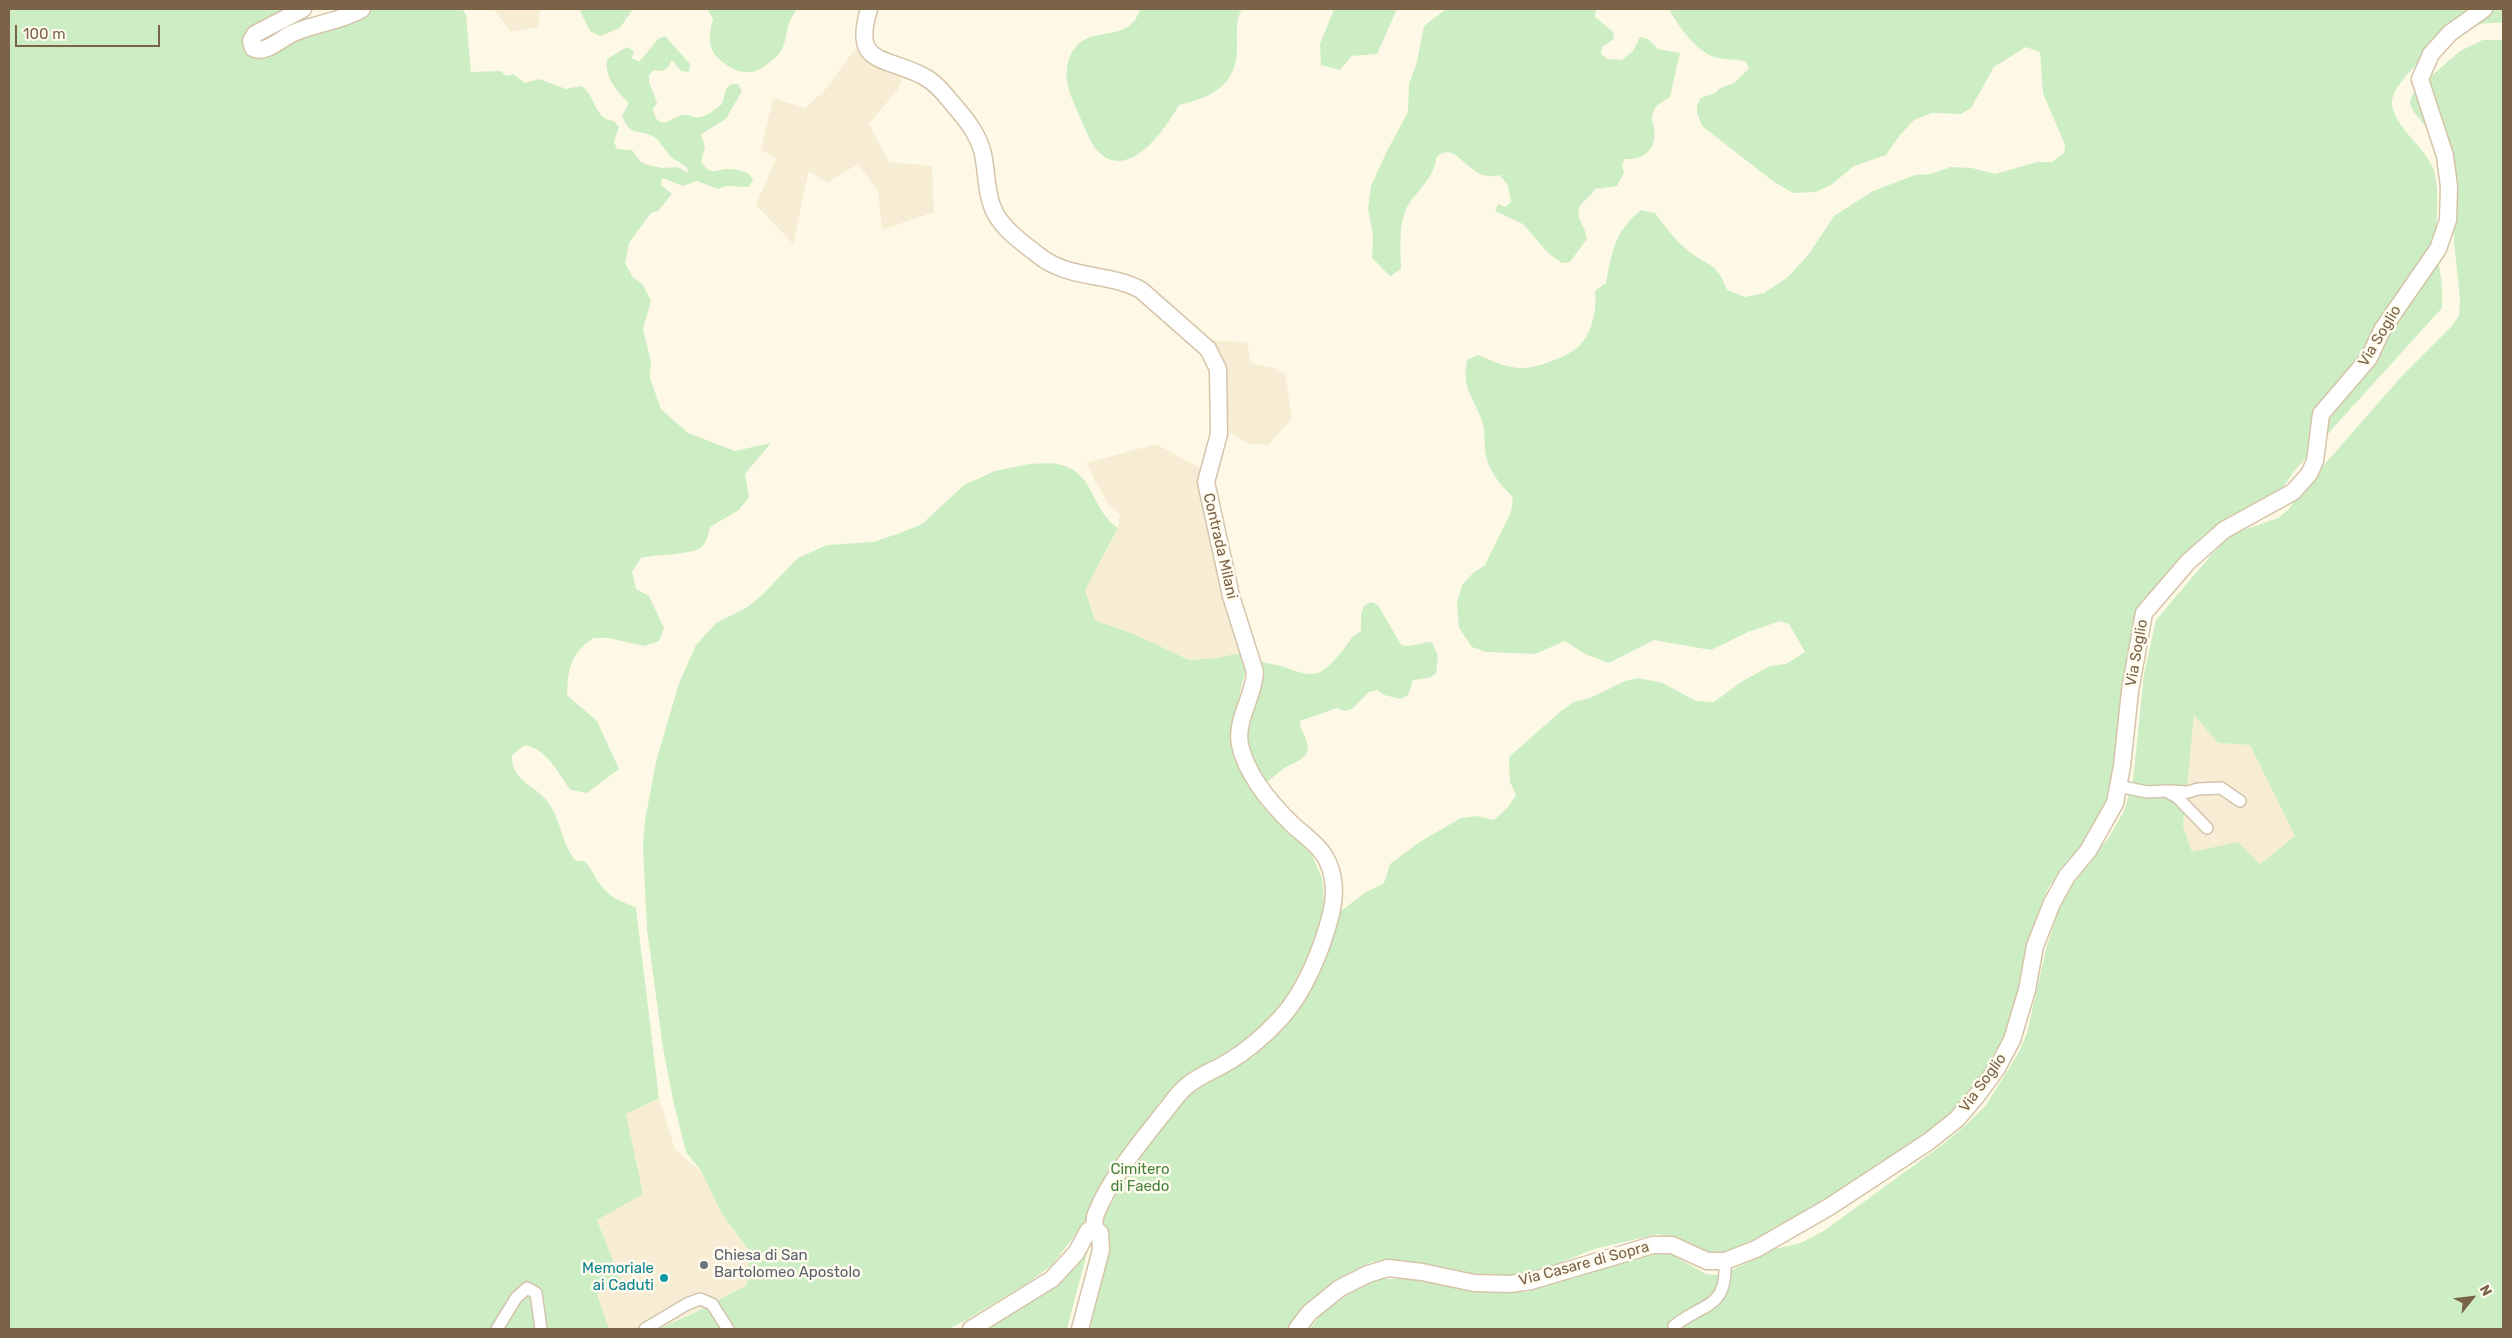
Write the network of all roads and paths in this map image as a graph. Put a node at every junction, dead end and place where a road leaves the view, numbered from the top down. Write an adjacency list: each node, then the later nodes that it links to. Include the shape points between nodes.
1 (303, 9): 2 (street, via 255,34 251,41 253,48 264,50 294,33 345,18)
2 (362, 9)
3 (869, 9): 9 (street, Contrada Milani, via 863,33 864,43 870,52 879,59 930,80 967,120 981,147 989,195 1004,226 1055,267 1141,290 1201,342 1214,358 1219,375 1219,434 1206,482 1230,596 1253,660 1254,683 1241,723 1242,750 1264,794 1325,857 1333,883 1330,918 1316,956 1290,1006 1242,1053 1182,1090 1133,1152 1111,1186 1095,1216)
4 (2484, 9): 5 (street, Via Soglio, via 2450,33 2431,54 2420,79 2445,156 2449,187 2448,220 2438,249 2382,330 2369,358 2321,414 2315,461 2309,474 2292,492 2224,530 2188,562 2144,613)
5 (2118, 786): 6 (street, via 2147,792); 10 (street, Via Soglio, via 2114,803 2100,831 2052,903 2035,946 2027,990 2012,1040 1979,1094 1957,1119 1928,1142 1830,1208)
6 (2166, 791): 7 (street, via 2221,788); 8 (street, via 2177,797)
7 (2240, 801)
8 (2207, 828)
9 (1094, 1228): 17 (street, via 1052,1279); 18 (street, via 1100,1233 1101,1250)
10 (1791, 1228): 11 (street, Via Casare di Sopra, via 1756,1249)
11 (1725, 1261): 12 (street, via 1726,1279 1717,1300); 19 (street, Via Casare di Sopra, via 1707,1261 1672,1245 1653,1245 1531,1281 1510,1284 1474,1282 1388,1268 1340,1288 1309,1313)
12 (1674, 1326)
13 (497, 1329): 14 (street, via 516,1298 527,1288 536,1293)
14 (541, 1329)
15 (644, 1329): 16 (street, via 700,1299 712,1304)
16 (728, 1329)
17 (971, 1329)
18 (1080, 1329)
19 (1298, 1329)

